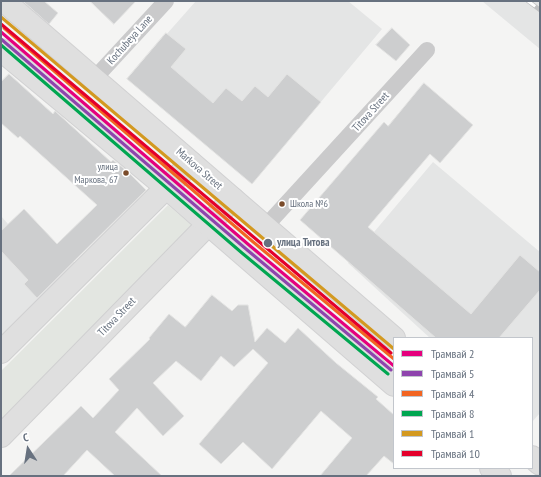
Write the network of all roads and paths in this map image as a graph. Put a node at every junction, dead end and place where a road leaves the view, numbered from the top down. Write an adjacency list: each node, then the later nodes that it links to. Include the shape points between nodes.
1 (4, 1): 5 (main road, Markova Street)
2 (166, 1): 5 (street, Kochubeya Lane)
3 (1, 50): 7 (main road)
4 (427, 50): 10 (street, Titova Street)
5 (94, 79): 6 (main road, Markova Street)
6 (191, 163): 7 (main road); 8 (main road, Markova Street)
7 (167, 188): 9 (main road); 12 (main road)
8 (233, 199): 9 (main road, Titova Street); 10 (main road, Markova Street)
9 (208, 224): 13 (main road); 14 (main road, Titova Street)
10 (265, 227): 11 (main road, Markova Street)
11 (393, 337)
12 (1, 352)
13 (393, 384)
14 (1, 436)
15 (492, 469): 16 (main road)
16 (500, 476)

